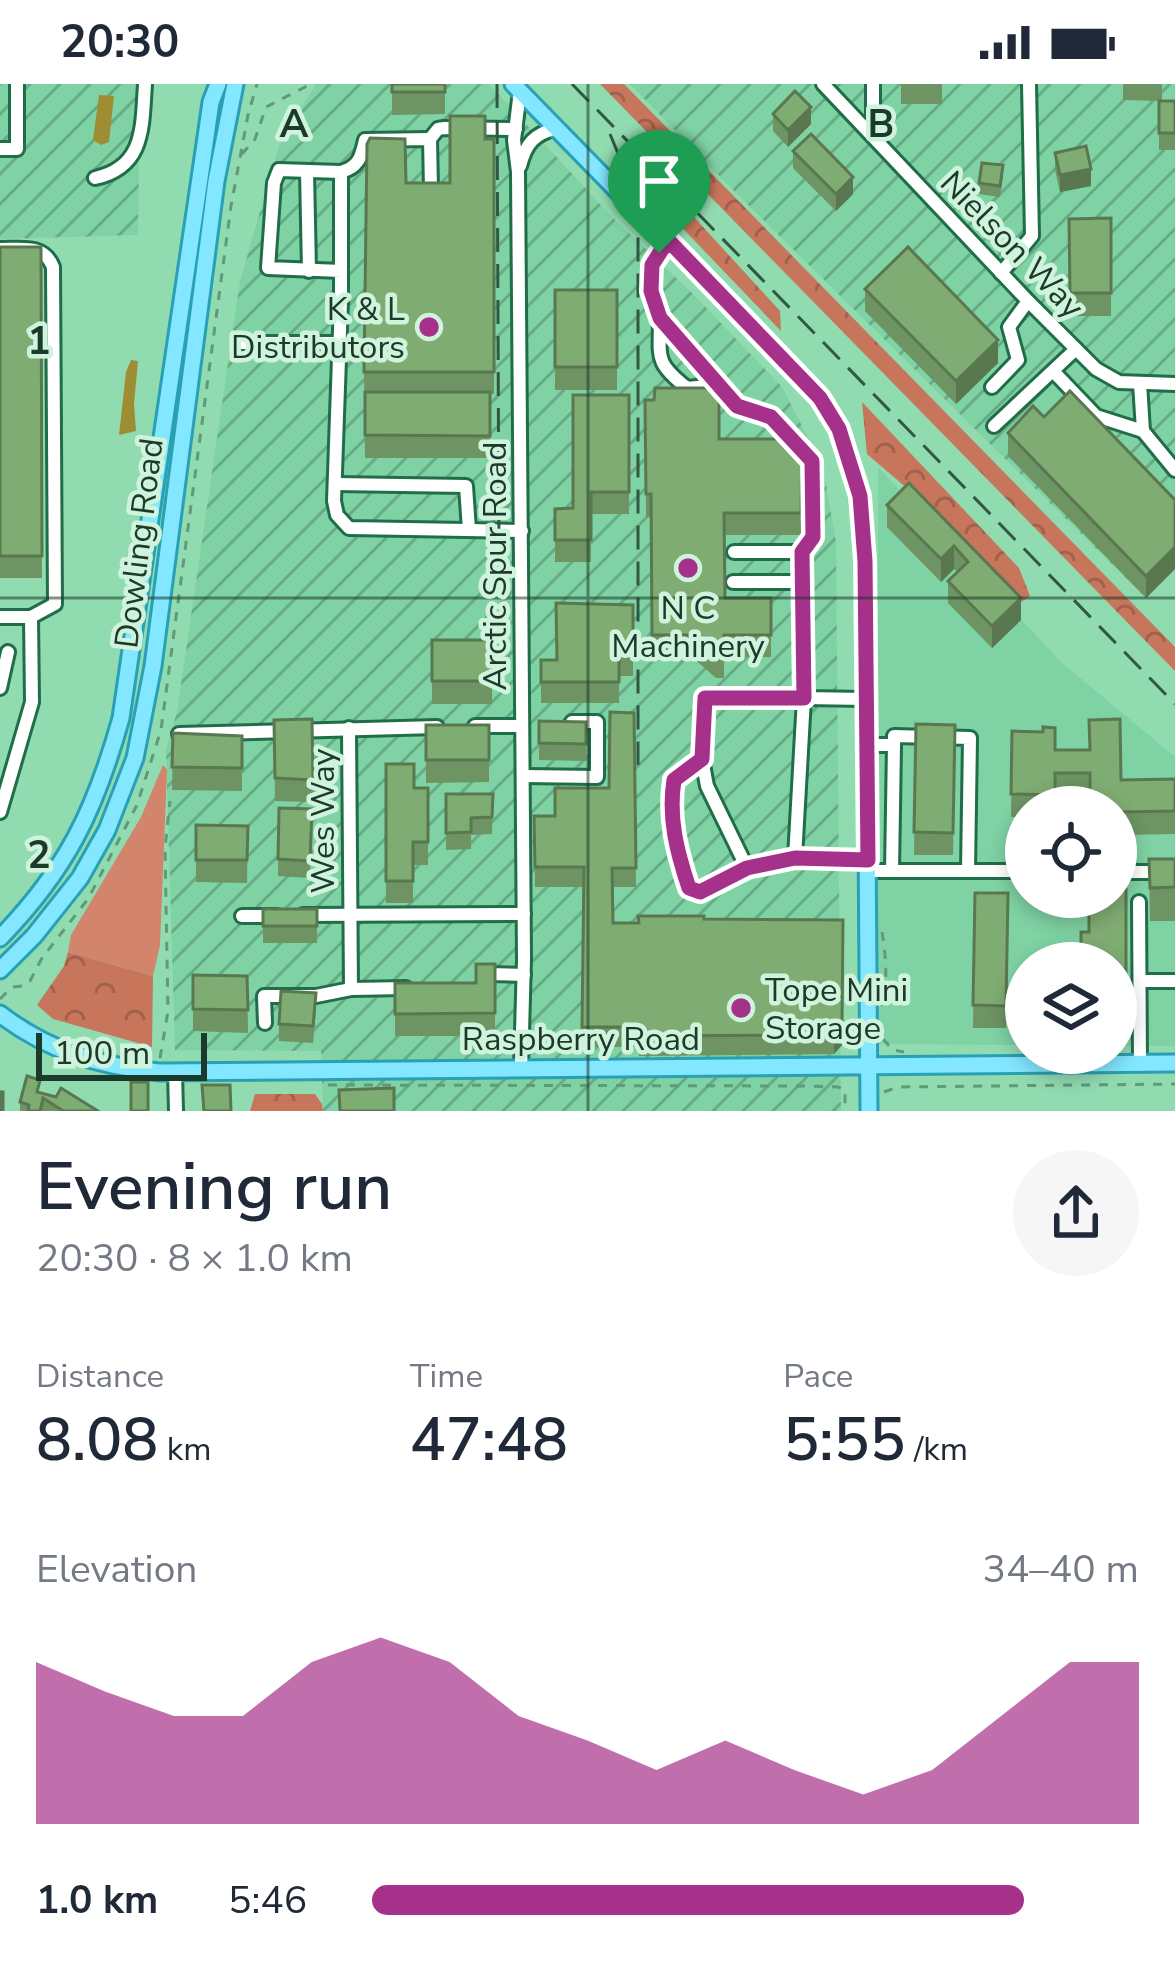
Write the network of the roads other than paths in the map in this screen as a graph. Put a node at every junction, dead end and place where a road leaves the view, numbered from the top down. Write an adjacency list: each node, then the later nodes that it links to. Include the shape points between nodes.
1 (17, 84): 13 (street, via 17,149)
2 (145, 84): 17 (street, via 132,155)
3 (218, 84): 75 (main road, Dowling Road, via 121,718 78,836)
4 (235, 84): 76 (main road, Dowling Road, via 135,758 80,878)
5 (824, 84): 11 (street, Nielson Way)
6 (873, 84): 11 (street)
7 (1029, 84): 23 (street, via 1032,236)
8 (517, 87): 9 (main road); 10 (street, Arctic Spur Road)
9 (557, 128): 16 (street, via 532,139); 19 (main road)
10 (516, 129): 12 (street, via 444,128); 16 (street, Arctic Spur Road)
11 (873, 136): 23 (street, Nielson Way)
12 (430, 140): 15 (street, via 365,140 360,161); 18 (street)
13 (0, 149)
14 (307, 171): 15 (street); 21 (street); 21 (street, via 279,170 267,264)
15 (341, 172): 22 (street)
16 (518, 172): 41 (street, Arctic Spur Road)
17 (94, 178)
18 (430, 189)
19 (668, 240): 25 (street, via 652,265); 52 (main road, via 820,398 839,429 860,496)
20 (0, 249): 47 (street, via 37,249 52,267 55,604)
21 (309, 271): 22 (street)
22 (341, 271): 27 (street)
23 (1001, 272): 24 (street, Nielson Way)
24 (1028, 302): 28 (street, Nielson Way); 33 (street, via 1009,327 1018,360)
25 (660, 318): 32 (street); 32 (street, via 666,371 686,388)
26 (242, 343): 27 (street)
27 (340, 343): 39 (street)
28 (1076, 349): 29 (street); 30 (street, Nielson Way, via 1118,382)
29 (1053, 371): 34 (street); 36 (street)
30 (1141, 383): 31 (street); 37 (street)
31 (1175, 384)
32 (719, 386): 43 (street, via 737,406 771,417 812,461 813,537)
33 (992, 387)
34 (1075, 394): 35 (street); 37 (street, via 1096,416)
35 (1059, 410)
36 (994, 426)
37 (1142, 431): 38 (street)
38 (1175, 470)
39 (335, 484): 40 (street, via 337,515 350,528); 40 (street, via 466,486)
40 (469, 530): 41 (street)
41 (521, 532): 54 (street, Arctic Spur Road)
42 (734, 552): 43 (street)
43 (802, 552): 45 (street)
44 (734, 582): 45 (street)
45 (803, 582): 51 (street)
46 (0, 616): 47 (street)
47 (32, 617): 49 (street)
48 (4, 652): 49 (street); 50 (street)
49 (31, 653): 61 (street, via 32,702)
50 (0, 688)
51 (804, 698): 52 (street); 59 (street, via 705,698); 63 (street)
52 (866, 699): 57 (main road)
53 (560, 722): 60 (street, via 597,722 597,777)
54 (522, 725): 55 (street); 60 (street, Arctic Spur Road)
55 (349, 728): 56 (street); 73 (street, Wes Way)
56 (179, 734)
57 (867, 745): 58 (street); 64 (main road)
58 (894, 745): 66 (street); 67 (street, via 893,736 970,738)
59 (702, 759): 65 (street); 65 (street, via 674,780 671,800 689,888 700,892)
60 (523, 776): 72 (street, Arctic Spur Road)
61 (4, 781): 62 (street)
62 (0, 812)
63 (795, 858): 64 (street); 65 (street)
64 (868, 866): 66 (street); 89 (main road)
65 (747, 868)
66 (892, 871): 67 (street)
67 (968, 871): 68 (street)
68 (1005, 872)
69 (1137, 872): 70 (street)
70 (1175, 872)
71 (1139, 902): 79 (street)
72 (524, 914): 73 (street); 78 (street, Arctic Spur Road)
73 (349, 915): 74 (street); 82 (street, Wes Way)
74 (242, 916)
75 (0, 938)
76 (0, 970)
77 (487, 974): 78 (street)
78 (524, 975): 90 (street, Arctic Spur Road)
79 (1140, 981): 80 (street); 87 (street)
80 (1175, 981)
81 (419, 988): 82 (street)
82 (351, 989): 84 (street, via 264,996)
83 (0, 1014): 91 (main road, Raspberry Road, via 70,1054)
84 (265, 1024)
85 (1005, 1062): 89 (main road, Raspberry Road)
86 (1137, 1064): 87 (main road, Raspberry Road)
87 (1141, 1064): 88 (main road, Raspberry Road)
88 (1175, 1064)
89 (868, 1066): 90 (main road, Raspberry Road); 93 (main road)
90 (521, 1069): 91 (main road, Raspberry Road)
91 (167, 1072): 92 (street)
92 (176, 1111)
93 (869, 1111)

